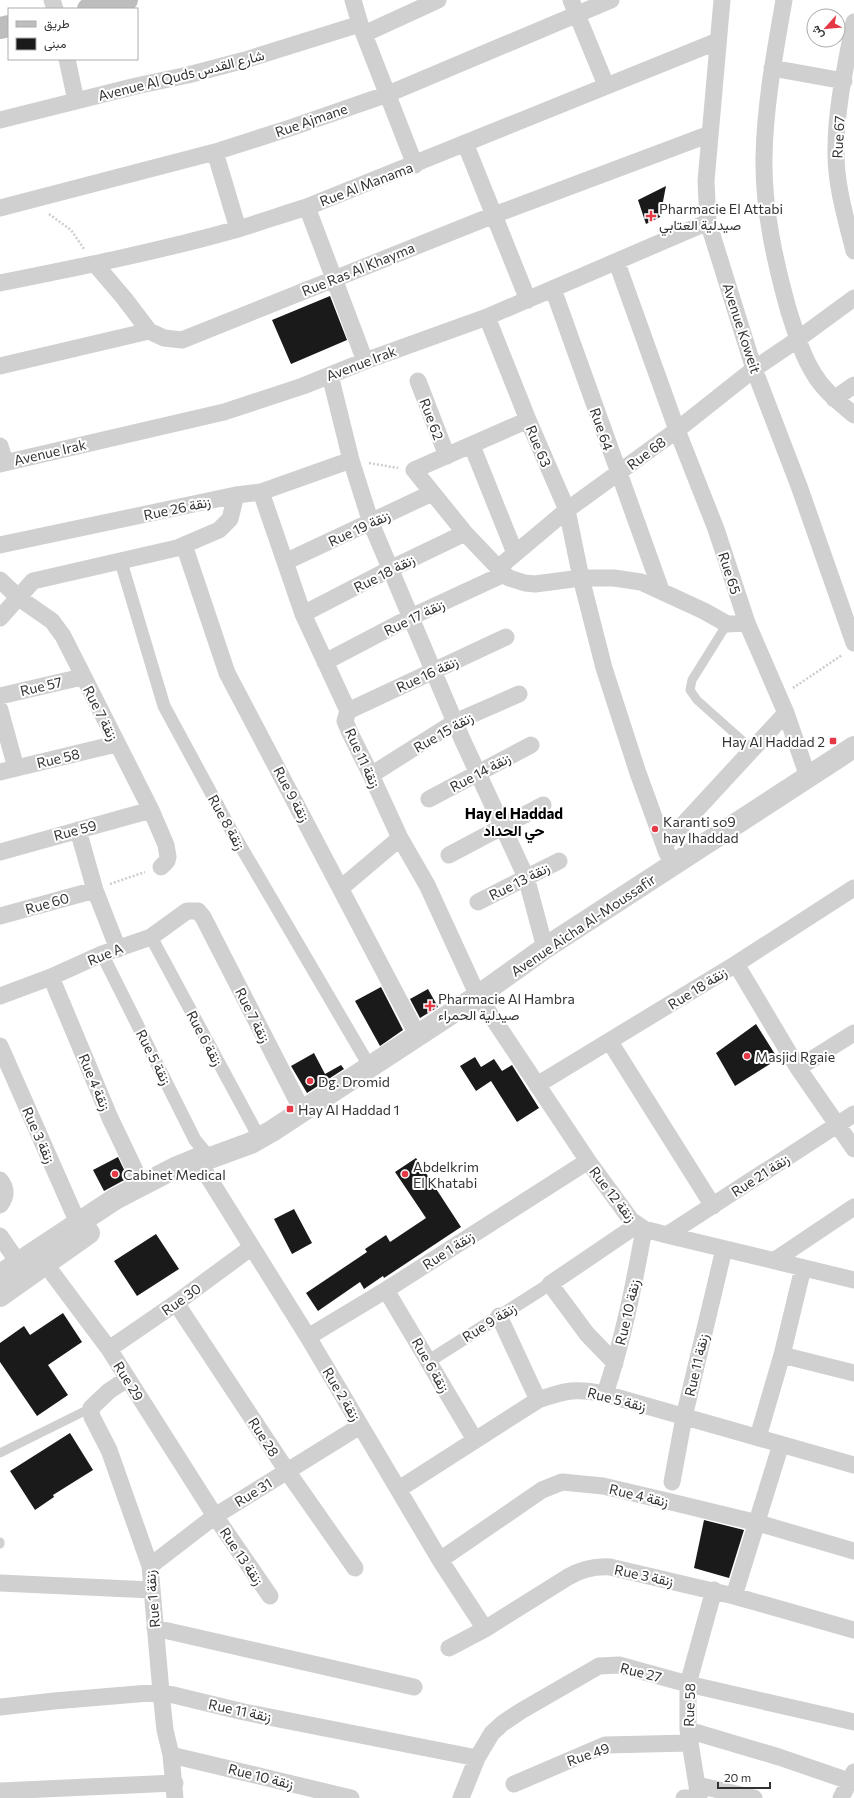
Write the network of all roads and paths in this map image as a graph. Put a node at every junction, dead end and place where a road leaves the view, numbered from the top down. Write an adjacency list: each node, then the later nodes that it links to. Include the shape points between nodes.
1 (127, 0): 8 (main road)
2 (353, 0): 10 (street)
3 (438, 0): 10 (street, Avenue Al Quds شارع القدس)
4 (611, 0): 7 (street, Rue Ajmane)
5 (722, 0): 11 (street, Avenue Koweit)
6 (784, 0): 13 (street)
7 (574, 7): 15 (street); 16 (street, Rue Ajmane)
8 (92, 8)
9 (854, 22): 14 (street, Rue 67)
10 (362, 29): 16 (street); 17 (street, Avenue Al Quds شارع القدس, via 188,75)
11 (718, 41): 15 (street, Rue Al Manama); 19 (street, Avenue Koweit)
12 (67, 60): 17 (street)
13 (772, 68): 14 (street); 40 (street, via 764,158 767,203 773,245)
14 (848, 81): 24 (street, Rue 67, via 836,149)
15 (606, 85): 20 (street, Rue Al Manama)
16 (388, 94): 21 (street, Rue Ajmane); 22 (street)
17 (76, 101): 18 (street, Avenue Al Quds شارع القدس)
18 (0, 120)
19 (710, 134): 27 (street, Rue Ras Al Khayma); 28 (street, Avenue Koweit, via 706,181)
20 (465, 143): 22 (street, Rue Al Manama); 27 (street)
21 (215, 152): 23 (street, Rue Ajmane); 29 (street)
22 (415, 165): 25 (street, Rue Al Manama)
23 (31, 201): 26 (street, Rue Ajmane); 32 (path, via 71,230)
24 (848, 202): 30 (street, Rue 67)
25 (308, 207): 29 (street, Rue Al Manama); 33 (street)
26 (0, 208)
27 (494, 215): 33 (street, Rue Ras Al Khayma); 37 (street)
28 (708, 222): 31 (street, Avenue Irak); 43 (street, Avenue Koweit)
29 (238, 229): 32 (street, Rue Al Manama)
30 (854, 252)
31 (617, 262): 35 (street, Avenue Irak); 50 (street, Rue 65)
32 (95, 264): 34 (street, Rue Al Manama); 39 (street)
33 (334, 279): 39 (street, Rue Ras Al Khayma, via 182,340 164,338); 41 (street)
34 (0, 283)
35 (553, 290): 37 (street, Avenue Irak); 57 (street, Rue 64)
36 (854, 298): 40 (street, Rue 68)
37 (528, 300): 38 (street, Avenue Irak)
38 (487, 317): 41 (street, Avenue Irak); 49 (street, Rue 63)
39 (148, 331): 42 (street)
40 (796, 341): 43 (street, Rue 68); 47 (street, via 814,374)
41 (366, 360): 44 (street, Avenue Irak)
42 (0, 366)
43 (754, 369): 50 (street, Rue 68); 81 (street, Avenue Koweit, via 798,486)
44 (330, 375): 54 (street); 55 (street, Avenue Irak, via 224,412)
45 (418, 381): 53 (street, Rue 62)
46 (854, 385): 47 (street)
47 (834, 399): 48 (street)
48 (854, 415)
49 (528, 420): 52 (street); 61 (street, Rue 63)
50 (677, 430): 57 (street, Rue 68); 78 (street, Rue 65, via 716,529)
51 (0, 446): 55 (street)
52 (472, 446): 53 (street); 66 (street)
53 (447, 456): 56 (street)
54 (351, 460): 56 (path); 58 (street, Rue 26 زنقة); 62 (street)
55 (2, 463)
56 (414, 470): 59 (street)
57 (618, 474): 61 (street, Rue 68); 73 (street, Rue 64)
58 (261, 492): 60 (street, Rue 26 زنقة); 68 (street, Rue 11 زنقة)
59 (432, 493): 62 (street, Rue 19 زنقة); 63 (street)
60 (236, 495): 64 (street, Rue 26 زنقة); 65 (street, via 226,525)
61 (567, 510): 66 (street, Rue 68); 71 (street, Rue 63)
62 (371, 523): 68 (street, Rue 19 زنقة); 69 (street)
63 (465, 534): 69 (street, Rue 18 زنقة); 70 (street)
64 (0, 545)
65 (184, 545): 67 (street); 113 (street, Rue 9 زنقة, via 227,674)
66 (516, 553): 70 (street, Rue 17 زنقة)
67 (121, 562): 74 (street, via 34,581); 130 (street, Rue 8 زنقة, via 164,706 230,828)
68 (285, 562): 75 (street, Rue 11 زنقة)
69 (390, 569): 75 (street, Rue 18 زنقة); 76 (street)
70 (501, 571): 71 (street, via 517,581 535,584); 76 (street, Rue 17 زنقة)
71 (581, 578): 73 (street, via 614,578 642,582); 106 (street, Rue 63, via 622,727)
72 (0, 580): 74 (street, Rue 7 زنقة)
73 (661, 590): 79 (street)
74 (19, 598): 77 (street); 84 (street, Rue 7 زنقة, via 52,621 63,636)
75 (303, 614): 82 (street, Rue 11 زنقة)
76 (411, 617): 82 (street, Rue 17 زنقة); 83 (street)
77 (0, 618)
78 (747, 623): 79 (street); 87 (street, Rue 65)
79 (727, 624): 95 (lane, via 692,680 690,690 697,700)
80 (506, 637): 83 (street, Rue 16 زنقة)
81 (851, 647): 87 (path)
82 (325, 662): 89 (street, Rue 11 زنقة)
83 (433, 671): 89 (street, Rue 16 زنقة); 91 (street)
84 (82, 677): 86 (street, Rue 57); 92 (street, Rue 7 زنقة)
85 (519, 694): 91 (street, Rue 15 زنقة)
86 (0, 696)
87 (780, 697): 90 (street, Rue 65)
88 (0, 710): 96 (street)
89 (348, 711): 98 (street, Rue 11 زنقة, via 345,721)
90 (786, 714): 95 (street); 99 (street, Rue 65)
91 (456, 722): 97 (street); 98 (street, Rue 15 زنقة)
92 (116, 744): 96 (street, Rue 58); 102 (street, Rue 7 زنقة)
93 (531, 745): 97 (street, Rue 14 زنقة)
94 (854, 747): 99 (street, Avenue Aicha Al-Moussafir)
95 (753, 750): 106 (street)
96 (8, 770)
97 (477, 773): 100 (street, Rue 14 زنقة); 103 (street)
98 (371, 775): 105 (street, Rue 11 زنقة)
99 (808, 777): 110 (street, Avenue Aicha Al-Moussafir)
100 (429, 799)
101 (543, 805): 103 (street)
102 (151, 810): 104 (street, Rue 59); 111 (street, Rue 7 زنقة, via 168,851 167,861)
103 (502, 826): 108 (street); 112 (street)
104 (78, 830): 107 (street, Rue 59); 115 (street)
105 (400, 838): 113 (street); 125 (street, Rue 11 زنقة, via 428,885)
106 (665, 844): 110 (street, Rue 63)
107 (0, 852)
108 (449, 854)
109 (559, 861): 112 (street, Rue 13 زنقة)
110 (672, 866): 120 (street, Avenue Aicha Al-Moussafir)
111 (161, 867): 115 (path)
112 (526, 877): 116 (street, Rue 13 زنقة); 120 (street)
113 (341, 888): 127 (street, Rue 9 زنقة)
114 (854, 888): 122 (street, Rue 18 زنقة)
115 (95, 890): 117 (street, Rue 60); 121 (street)
116 (478, 902)
117 (0, 916)
118 (204, 918): 119 (street, Rue A, via 198,911 187,911); 133 (street, Rue 7 زنقة)
119 (151, 937): 121 (street, Rue A); 136 (street, Rue 6 زنقة)
120 (545, 948): 125 (street, Avenue Aicha Al-Moussafir)
121 (110, 951): 123 (street, Rue A); 138 (street, Rue 5 زنقة)
122 (736, 964): 128 (street, Rue 18 زنقة); 131 (street)
123 (51, 977): 124 (street, Rue A); 141 (street, Rue 4 زنقة, via 110,1118)
124 (0, 996)
125 (478, 996): 127 (street, Avenue Aicha Al-Moussafir); 132 (street, Rue 12 زنقة)
126 (854, 1033): 131 (street)
127 (418, 1036): 130 (street, Avenue Aicha Al-Moussafir)
128 (610, 1042): 132 (street, Rue 18 زنقة); 143 (street)
129 (0, 1046): 145 (street, Rue 3 زنقة)
130 (370, 1067): 133 (street, Avenue Aicha Al-Moussafir)
131 (798, 1068): 135 (street)
132 (537, 1085): 139 (street, Rue 12 زنقة)
133 (303, 1112): 136 (street, Avenue Aicha Al-Moussafir)
134 (854, 1114): 135 (street, Rue 21 زنقة)
135 (838, 1125): 137 (street); 143 (street, Rue 21 زنقة)
136 (260, 1138): 138 (street, Avenue Aicha Al-Moussafir)
137 (854, 1149)
138 (204, 1161): 141 (street, Avenue Aicha Al-Moussafir); 149 (street, Rue 2 زنقة); 151 (street, Avenue Aicha Al-Moussafir, via 130,1206)
139 (588, 1161): 146 (street, Rue 12 زنقة, via 631,1220); 157 (street, Rue 1 زنقة)
140 (0, 1180): 142 (street, via 6,1189 5,1198)
141 (142, 1185): 145 (street, Avenue Aicha Al-Moussafir)
142 (0, 1205)
143 (713, 1206): 147 (street, Rue 21 زنقة)
144 (854, 1207): 152 (street)
145 (78, 1224): 151 (street, Avenue Aicha Al-Moussafir)
146 (641, 1227): 147 (street, Rue 12 زنقة); 156 (street); 165 (street, Rue 10 زنقة, via 632,1295)
147 (667, 1235): 150 (street, Rue 12 زنقة)
148 (0, 1236): 151 (street, Rue 29)
149 (252, 1247): 159 (street, Rue 30); 161 (street, Rue 2 زنقة)
150 (724, 1249): 152 (street, Rue 12 زنقة); 171 (street, Rue 11 زنقة)
151 (33, 1259): 154 (street, Avenue Aicha Al-Moussafir); 158 (street, Avenue Aicha Al-Moussafir); 162 (street, Rue 29)
152 (775, 1260): 153 (street, Rue 12 زنقة)
153 (803, 1268): 155 (street, Rue 12 زنقة); 163 (street)
154 (0, 1275)
155 (854, 1280)
156 (550, 1284): 160 (street, Rue 9 زنقة); 165 (street, via 587,1334)
157 (386, 1290): 161 (street, Rue 1 زنقة); 164 (street, Rue 6 زنقة)
158 (0, 1296)
159 (176, 1303): 162 (street, Rue 30); 178 (street, Rue 28)
160 (499, 1316): 164 (street, Rue 9 زنقة); 169 (street)
161 (308, 1337): 172 (street, Rue 2 زنقة)
162 (108, 1349): 167 (street, Rue 29)
163 (782, 1355): 166 (street); 173 (street)
164 (429, 1361): 174 (street, Rue 6 زنقة)
165 (615, 1363): 168 (street, Rue 10 زنقة)
166 (854, 1373)
167 (127, 1379): 170 (street); 181 (street, Rue 29)
168 (605, 1394): 169 (street, Rue 5 زنقة, via 563,1391); 171 (street, Rue 5 زنقة)
169 (538, 1400): 174 (street, Rue 5 زنقة)
170 (91, 1408): 176 (lane); 185 (street, Rue 1 زنقة, via 92,1417 109,1450)
171 (684, 1417): 173 (street, Rue 5 زنقة); 179 (street, Rue 11 زنقة)
172 (360, 1426): 178 (street, Rue 31); 180 (street, Rue 2 زنقة)
173 (758, 1436): 175 (street, Rue 5 زنقة)
174 (475, 1440): 180 (street, Rue 5 زنقة)
175 (781, 1444): 177 (street, Rue 5 زنقة); 182 (street)
176 (0, 1452)
177 (854, 1465)
178 (287, 1471): 181 (street, Rue 31); 186 (street, Rue 28)
179 (672, 1482)
180 (399, 1489): 184 (street, Rue 2 زنقة)
181 (215, 1516): 185 (street, Rue 31); 190 (street, Rue 13 زنقة)
182 (758, 1523): 183 (street, Rue 4 زنقة); 184 (street, Rue 4 زنقة, via 603,1486 562,1482 542,1490); 191 (street)
183 (854, 1551)
184 (440, 1560): 193 (street, Rue 2 زنقة)
185 (150, 1566): 188 (street, Rue 1 زنقة)
186 (355, 1568)
187 (0, 1583): 188 (street)
188 (152, 1590): 192 (street, Rue 1 زنقة)
189 (714, 1590): 191 (street, Rue 3 زنقة); 193 (street, Rue 3 زنقة, via 610,1568 590,1568 568,1577); 196 (street, Rue 58)
190 (270, 1596)
191 (734, 1596): 194 (street, Rue 3 زنقة)
192 (155, 1628): 197 (street); 198 (street, Rue 1 زنقة)
193 (485, 1629): 195 (street, Rue 3 زنقة)
194 (854, 1630)
195 (449, 1648)
196 (688, 1684): 200 (street, Rue 27); 201 (street, Rue 58); 203 (street, Rue 27, via 619,1665 599,1666 503,1723 492,1733)
197 (414, 1687)
198 (161, 1692): 199 (street, Rue 11 زنقة); 202 (street, Rue 1 زنقة, via 165,1730); 203 (street, Rue 11 زنقة, via 244,1712)
199 (0, 1707)
200 (854, 1722)
201 (689, 1737): 204 (street, Rue 49, via 779,1757); 205 (street, Rue 49, via 605,1745); 208 (street, Rue 58)
202 (171, 1755): 207 (street, Rue 1 زنقة); 209 (street, Rue 10 زنقة)
203 (477, 1758): 210 (street, Rue 27)
204 (852, 1777): 212 (street)
205 (514, 1784)
206 (0, 1791): 207 (street)
207 (175, 1791)
208 (695, 1794): 211 (street)
209 (351, 1798)
210 (460, 1798)
211 (754, 1798)
212 (841, 1798)

